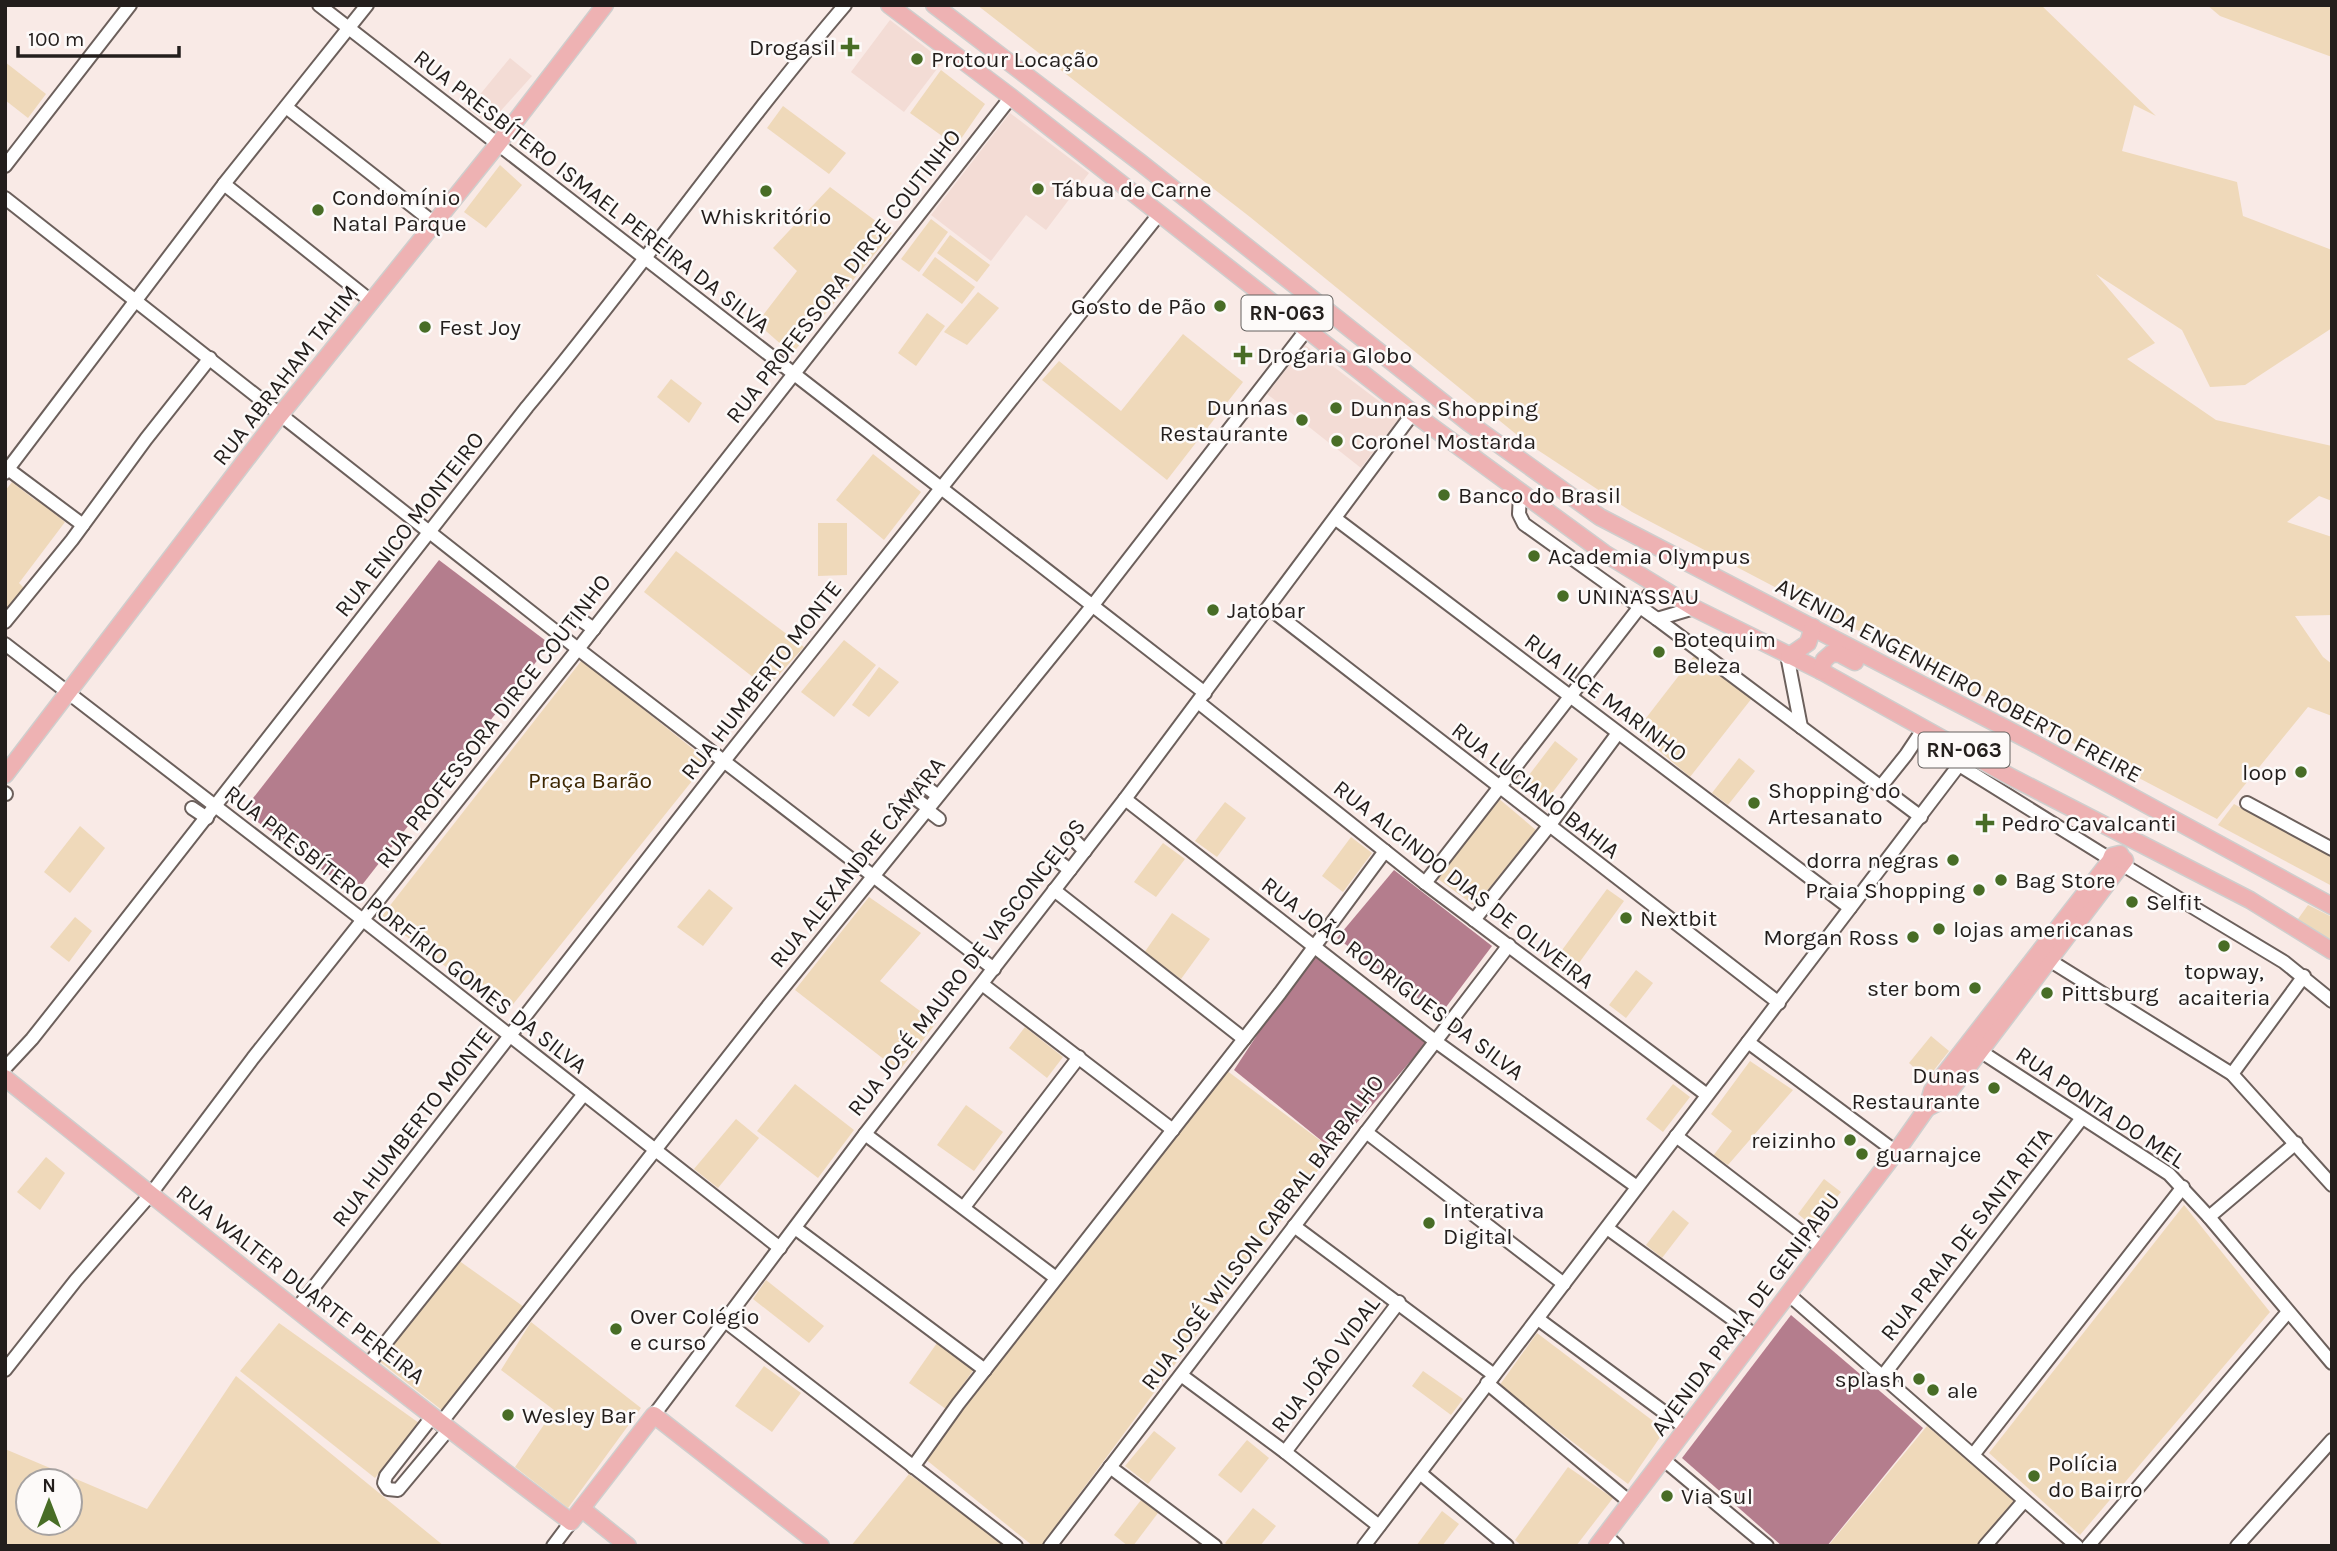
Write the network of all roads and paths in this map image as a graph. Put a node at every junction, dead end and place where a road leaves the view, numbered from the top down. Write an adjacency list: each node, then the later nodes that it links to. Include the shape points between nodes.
1 (130, 5): 12 (street)
2 (319, 5): 8 (street, RUA PRESBÍTERO ISMAEL PEREIRA DA SILVA)
3 (367, 5): 8 (street)
4 (605, 5): 11 (main road, RUA ABRAHAM TAHIM)
5 (845, 5): 17 (street, RUA ENICO MONTEIRO)
6 (889, 5): 9 (main road, RN-063)
7 (934, 5): 39 (main road, AVENIDA ENGENHEIRO ROBERTO FREIRE / RN-063, via 1550,482 1600,517)
8 (348, 29): 10 (street); 11 (street, RUA PRESBÍTERO ISMAEL PEREIRA DA SILVA)
9 (1011, 96): 15 (main road, RN-063); 22 (street, RUA PROFESSORA DIRCE COUTINHO)
10 (286, 107): 13 (street); 16 (street)
11 (498, 144): 16 (main road, RUA ABRAHAM TAHIM); 17 (street, RUA PRESBÍTERO ISMAEL PEREIRA DA SILVA)
12 (5, 166)
13 (224, 184): 18 (street); 19 (street)
14 (5, 198): 18 (street)
15 (1160, 213): 20 (main road, RN-063); 26 (street, RUA HUMBERTO MONTE)
16 (434, 223): 19 (main road, RUA ABRAHAM TAHIM)
17 (646, 257): 22 (street, RUA PRESBÍTERO ISMAEL PEREIRA DA SILVA); 30 (street, RUA ENICO MONTEIRO)
18 (137, 302): 21 (street); 25 (street)
19 (372, 302): 24 (main road, RUA ABRAHAM TAHIM)
20 (1307, 329): 23 (main road, RN-063); 32 (street, RUA ALEXANDRE CÂMARA)
21 (209, 358): 24 (street); 29 (street)
22 (793, 373): 26 (street, RUA PRESBÍTERO ISMAEL PEREIRA DA SILVA); 40 (street, RUA PROFESSORA DIRCE COUTINHO)
23 (1413, 413): 27 (main road, RN-063); 28 (street, RUA JOSÉ MAURO DE VASCONCELOS)
24 (280, 415): 30 (street); 46 (main road, RUA ABRAHAM TAHIM)
25 (7, 471): 29 (street)
26 (941, 487): 32 (street, RUA PRESBÍTERO ISMAEL PEREIRA DA SILVA); 52 (street, RUA HUMBERTO MONTE)
27 (1520, 494): 31 (main road, RN-063); 33 (street, via 1519,514 1524,524)
28 (1336, 519): 34 (street, RUA JOSÉ MAURO DE VASCONCELOS); 47 (street, RUA ILCE MARINHO)
29 (83, 525): 38 (street)
30 (429, 532): 42 (street); 62 (street, RUA ENICO MONTEIRO)
31 (1656, 586): 33 (street); 35 (main road, RN-063)
32 (1093, 605): 48 (street, RUA PRESBÍTERO ISMAEL PEREIRA DA SILVA); 58 (street, RUA ALEXANDRE CÂMARA)
33 (1639, 606): 37 (street); 47 (street)
34 (1269, 608): 48 (street, RUA JOSÉ MAURO DE VASCONCELOS); 57 (street, RUA LUCIANO BAHIA)
35 (1694, 608): 37 (street); 43 (main road, RN-063)
36 (578, 618): 40 (street)
37 (1657, 619): 49 (street)
38 (5, 622)
39 (1813, 627): 43 (main road, via 1808,643); 45 (main road, AVENIDA ENGENHEIRO ROBERTO FREIRE / RN-063)
40 (594, 629): 42 (street, RUA PROFESSORA DIRCE COUTINHO)
41 (5, 644): 46 (street, RUA PRESBÍTERO PORFÍRIO GOMES DA SILVA)
42 (578, 649): 52 (street); 82 (street, RUA PROFESSORA DIRCE COUTINHO)
43 (1788, 655): 44 (main road, RN-063); 49 (street)
44 (1821, 671): 45 (main road, via 1832,653 1886,678); 50 (main road, RN-063)
45 (1906, 677): 80 (main road, AVENIDA ENGENHEIRO ROBERTO FREIRE / RN-063)
46 (66, 692): 54 (main road, RUA ABRAHAM TAHIM); 62 (street, RUA PRESBÍTERO PORFÍRIO GOMES DA SILVA)
47 (1569, 695): 51 (street, RUA ILCE MARINHO); 57 (street)
48 (1201, 697): 60 (street, RUA JOSÉ MAURO DE VASCONCELOS); 73 (street, RUA ALCINDO DIAS DE OLIVEIRA)
49 (1801, 727): 56 (street)
50 (1926, 729): 53 (street); 56 (street); 70 (main road, RN-063)
51 (1618, 733): 68 (street); 81 (street, RUA ILCE MARINHO)
52 (724, 761): 77 (street); 93 (street, RUA HUMBERTO MONTE)
53 (1959, 765): 65 (street); 75 (street)
54 (5, 775)
55 (922, 784): 58 (street)
56 (1882, 785): 65 (street)
57 (1500, 789): 68 (street, RUA LUCIANO BAHIA); 78 (street)
58 (937, 795): 64 (street, RUA ALEXANDRE CÂMARA)
59 (912, 796): 64 (street)
60 (1125, 799): 72 (street, RUA JOSÉ MAURO DE VASCONCELOS); 84 (street, RUA JOÃO RODRIGUES DA SILVA)
61 (2247, 803): 71 (street)
62 (215, 807): 66 (street, RUA ENICO MONTEIRO); 82 (street, RUA PRESBÍTERO PORFÍRIO GOMES DA SILVA)
63 (192, 808): 66 (street)
64 (927, 808): 67 (street); 77 (street, RUA ALEXANDRE CÂMARA)
65 (1921, 817): 81 (street)
66 (206, 818): 99 (street, RUA ENICO MONTEIRO)
67 (939, 819)
68 (1549, 826): 83 (street); 92 (street, RUA LUCIANO BAHIA)
69 (1072, 838): 72 (street)
70 (2139, 844): 75 (main road, AVENIDA PRAIA DE GENIPABU); 86 (main road, RN-063, via 2250,900)
71 (2332, 849)
72 (1085, 851): 76 (street, RUA JOSÉ MAURO DE VASCONCELOS)
73 (1385, 851): 78 (street, RUA ALCINDO DIAS DE OLIVEIRA); 84 (street)
74 (1054, 858): 76 (street)
75 (2118, 862): 87 (main road, AVENIDA PRAIA DE GENIPABU); 89 (street); 104 (main road, AVENIDA PRAIA DE GENIPABU, via 1938,1081)
76 (1070, 870): 79 (street, RUA JOSÉ MAURO DE VASCONCELOS)
77 (873, 876): 88 (street); 111 (street, RUA ALEXANDRE CÂMARA)
78 (1425, 883): 83 (street, RUA ALCINDO DIAS DE OLIVEIRA)
79 (1054, 890): 88 (street, RUA JOSÉ MAURO DE VASCONCELOS); 94 (street)
80 (2332, 906)
81 (1850, 908): 92 (street)
82 (363, 920): 93 (street, RUA PRESBÍTERO PORFÍRIO GOMES DA SILVA); 116 (street, RUA PROFESSORA DIRCE COUTINHO)
83 (1474, 920): 85 (street, RUA ALCINDO DIAS DE OLIVEIRA)
84 (1314, 945): 94 (street); 95 (street, RUA JOÃO RODRIGUES DA SILVA)
85 (1509, 945): 95 (street, RUA JOSÉ WILSON CABRAL BARBALHO); 103 (street, RUA ALCINDO DIAS DE OLIVEIRA)
86 (2328, 950)
87 (2049, 960): 97 (main road, AVENIDA PRAIA DE GENIPABU); 100 (street)
88 (994, 968): 90 (street, RUA JOSÉ MAURO DE VASCONCELOS)
89 (2304, 976): 91 (street); 100 (street)
90 (982, 984): 98 (street); 108 (street, RUA JOSÉ MAURO DE VASCONCELOS)
91 (2332, 1001)
92 (1779, 1003): 96 (street)
93 (510, 1036): 102 (street, RUA PRESBÍTERO PORFÍRIO GOMES DA SILVA); 128 (street, RUA HUMBERTO MONTE)
94 (1244, 1039): 106 (street)
95 (1435, 1041): 107 (street, RUA JOSÉ WILSON CABRAL BARBALHO); 114 (street, RUA JOÃO RODRIGUES DA SILVA)
96 (1748, 1042): 103 (street); 112 (street)
97 (1980, 1051): 104 (main road, AVENIDA PRAIA DE GENIPABU, via 1943,1100); 105 (street, RUA PONTA DO MEL)
98 (1079, 1057): 106 (street); 117 (street)
99 (5, 1068)
100 (2232, 1074): 110 (street)
101 (5, 1079): 116 (main road, RUA WALTER DUARTE PEREIRA)
102 (584, 1094): 111 (street, RUA PRESBÍTERO PORFÍRIO GOMES DA SILVA); 134 (street)
103 (1707, 1095): 109 (street)
104 (1927, 1108): 112 (main road, AVENIDA PRAIA DE GENIPABU)
105 (2082, 1118): 115 (street, RUA PONTA DO MEL, via 2150,1160); 138 (street, RUA PRAIA DE SANTA RITA)
106 (1173, 1130): 124 (street)
107 (1366, 1132): 119 (street, RUA JOSÉ WILSON CABRAL BARBALHO); 125 (street)
108 (865, 1134): 117 (street); 120 (street, RUA JOSÉ MAURO DE VASCONCELOS)
109 (1676, 1136): 114 (street); 123 (street)
110 (2296, 1143): 113 (street); 118 (street)
111 (656, 1150): 122 (street, RUA PRESBÍTERO PORFÍRIO GOMES DA SILVA); 141 (street, RUA ALEXANDRE CÂMARA)
112 (1896, 1152): 123 (main road, AVENIDA PRAIA DE GENIPABU)
113 (2332, 1185)
114 (1637, 1187): 121 (street)
115 (2183, 1187): 118 (street, RUA PONTA DO MEL); 145 (street)
116 (150, 1195): 128 (main road, RUA WALTER DUARTE PEREIRA); 135 (street, RUA PROFESSORA DIRCE COUTINHO)
117 (964, 1207): 124 (street)
118 (2209, 1217): 129 (street, RUA PONTA DO MEL)
119 (1294, 1226): 127 (street); 137 (street, RUA JOSÉ WILSON CABRAL BARBALHO)
120 (795, 1228): 122 (street, RUA JOSÉ MAURO DE VASCONCELOS); 136 (street)
121 (1607, 1228): 125 (street); 132 (street)
122 (780, 1248): 131 (street, RUA JOSÉ MAURO DE VASCONCELOS)
123 (1822, 1248): 126 (main road, AVENIDA PRAIA DE GENIPABU)
124 (1056, 1278): 136 (street)
125 (1564, 1284): 130 (street)
126 (1787, 1294): 132 (main road, AVENIDA PRAIA DE GENIPABU); 138 (street)
127 (1399, 1303): 139 (street); 144 (street, RUA JOÃO VIDAL)
128 (296, 1310): 134 (main road, RUA WALTER DUARTE PEREIRA)
129 (2288, 1312): 133 (street, RUA PONTA DO MEL); 167 (street)
130 (1538, 1319): 139 (street); 142 (street)
131 (725, 1321): 140 (street, RUA JOSÉ MAURO DE VASCONCELOS); 147 (street)
132 (1756, 1336): 142 (main road, AVENIDA PRAIA DE GENIPABU)
133 (2332, 1363)
134 (368, 1365): 141 (main road, RUA WALTER DUARTE PEREIRA)
135 (5, 1370)
136 (985, 1370): 147 (street)
137 (1181, 1375): 144 (street); 148 (street, RUA JOSÉ WILSON CABRAL BARBALHO)
138 (1882, 1377): 145 (street)
139 (1491, 1379): 149 (street); 151 (street)
140 (654, 1415): 152 (main road, RUA JOSÉ MAURO DE VASCONCELOS); 158 (main road)
141 (440, 1424): 141 (street, via 386,1476 386,1488 398,1490); 153 (main road, RUA WALTER DUARTE PEREIRA)
142 (1687, 1429): 146 (main road, AVENIDA PRAIA DE GENIPABU)
143 (2332, 1440): 168 (street)
144 (1285, 1451): 154 (street)
145 (1973, 1455): 150 (street)
146 (1664, 1460): 151 (main road, AVENIDA PRAIA DE GENIPABU); 164 (street)
147 (913, 1467): 159 (street)
148 (1110, 1467): 160 (street, RUA JOSÉ WILSON CABRAL BARBALHO); 161 (street)
149 (1420, 1473): 154 (street); 163 (street)
150 (2024, 1501): 165 (street); 166 (street)
151 (1631, 1503): 155 (main road, AVENIDA PRAIA DE GENIPABU)
152 (582, 1508): 153 (main road, RUA JOSÉ MAURO DE VASCONCELOS); 157 (main road)
153 (571, 1522): 156 (street, RUA JOSÉ MAURO DE VASCONCELOS)
154 (1379, 1526): 162 (street)
155 (1606, 1542)
156 (553, 1546)
157 (628, 1546)
158 (821, 1546)
159 (1016, 1546)
160 (1051, 1546)
161 (1215, 1546)
162 (1364, 1546)
163 (1507, 1546)
164 (1767, 1546)
165 (1985, 1546)
166 (2077, 1546)
167 (2088, 1546)
168 (2237, 1546)

